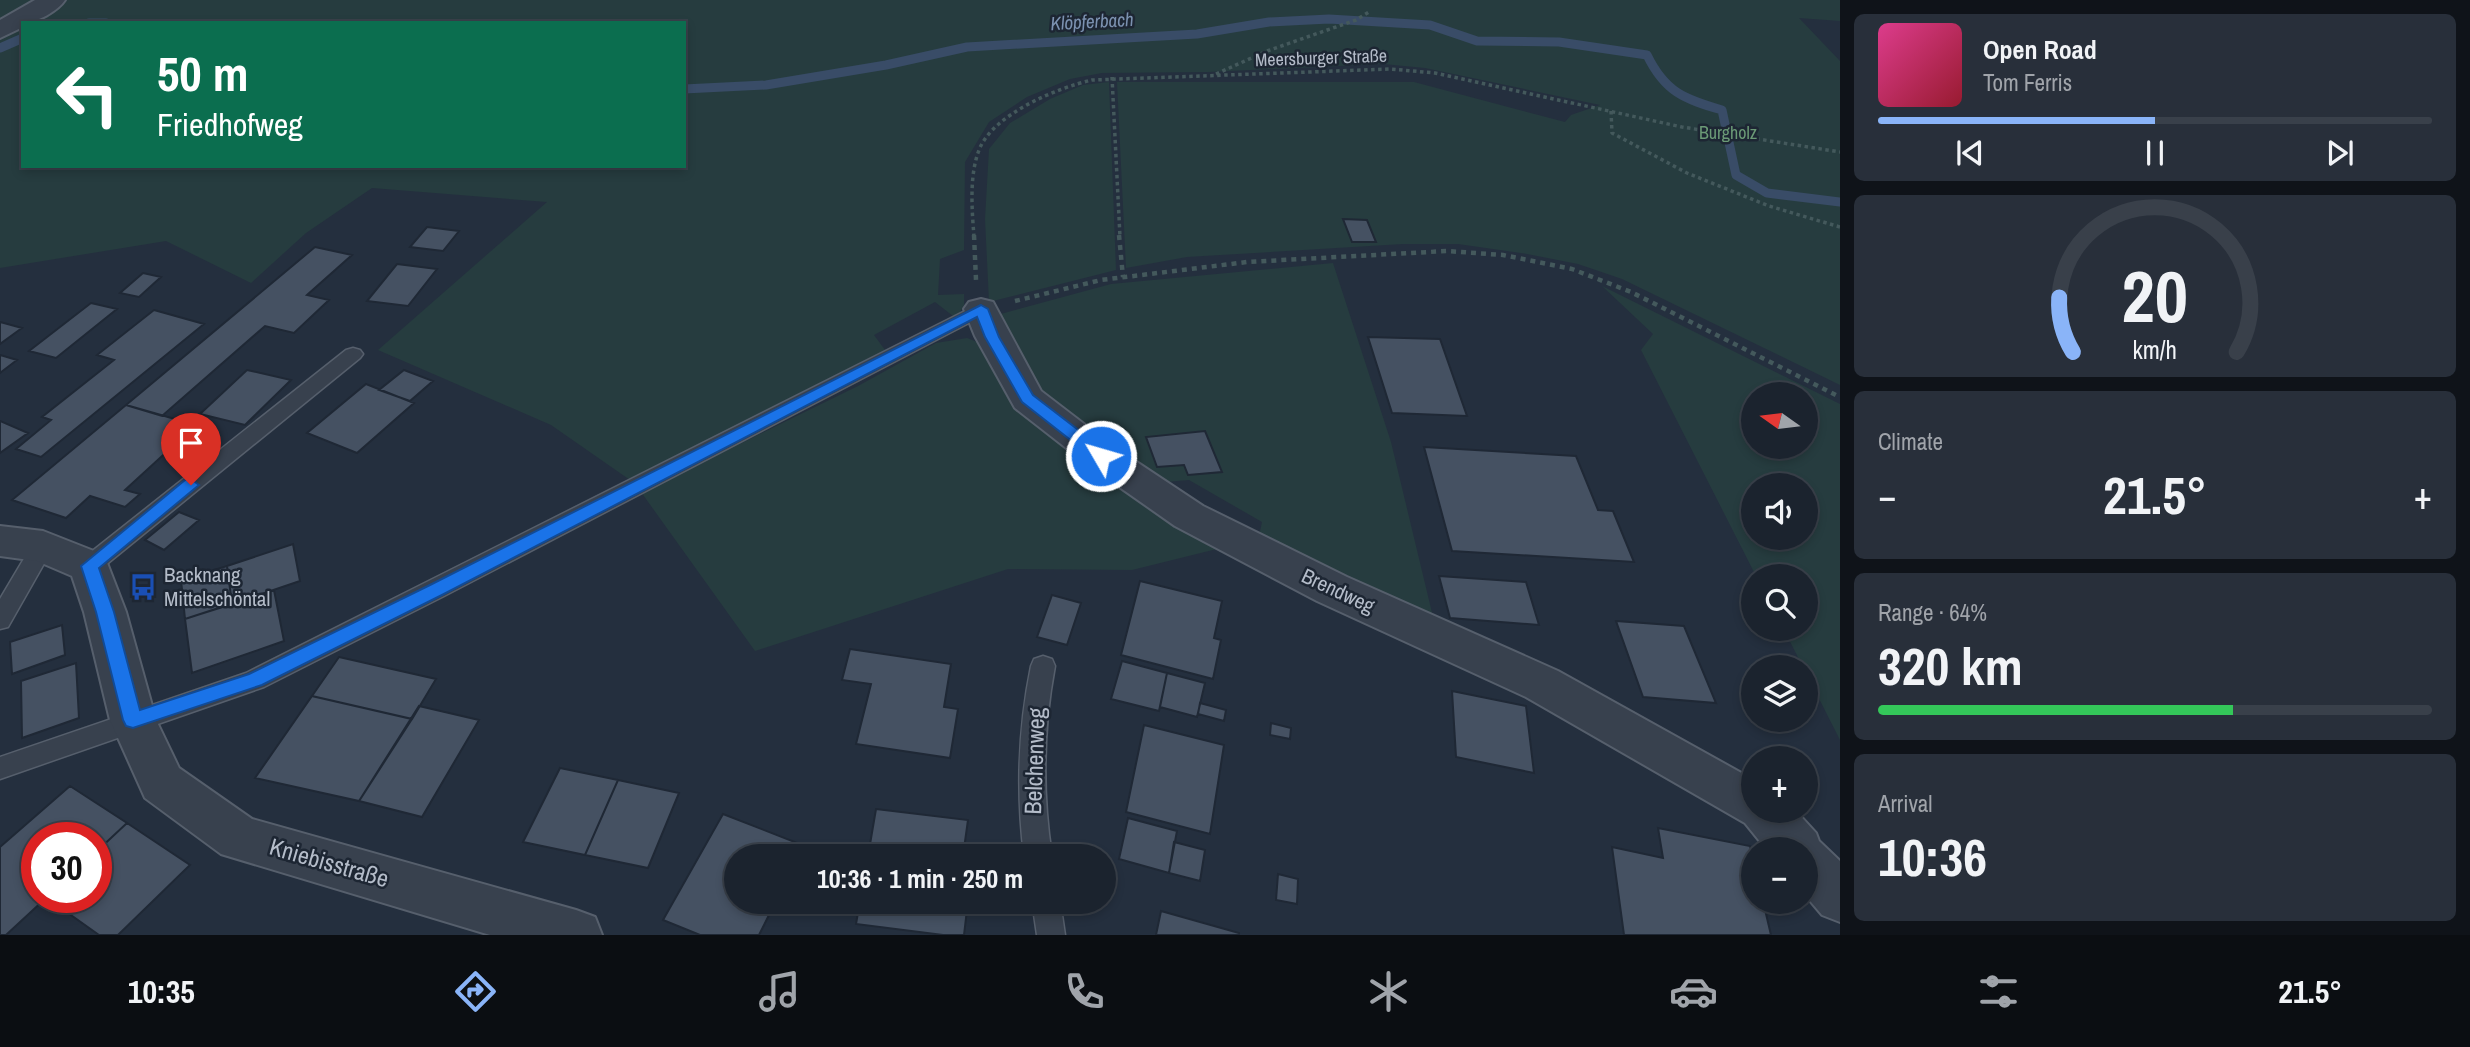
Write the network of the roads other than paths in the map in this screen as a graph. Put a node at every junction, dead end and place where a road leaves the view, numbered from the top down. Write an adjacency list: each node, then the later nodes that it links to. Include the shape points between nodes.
1 (53, 0): 2 (street)
2 (0, 30)
3 (981, 309): 10 (lane, via 255,680); 12 (street, Brendweg, via 1028,399 1101,456 1332,589 1542,684)
4 (353, 354): 7 (lane)
5 (0, 541): 6 (street)
6 (43, 546): 7 (street); 8 (lane)
7 (89, 566): 10 (street, Kniebisstraße)
8 (0, 620)
9 (1043, 666): 15 (lane, Belchenweg, via 1033,713 1030,808)
10 (133, 720): 11 (lane); 19 (street, Kniebisstraße, via 162,783 239,838)
11 (0, 768)
12 (1741, 798)
13 (1775, 823): 14 (street)
14 (1787, 837)
15 (1036, 844)
16 (1818, 873): 17 (street)
17 (1840, 898)
18 (1048, 914): 20 (lane)
19 (576, 935)
20 (1051, 935)

